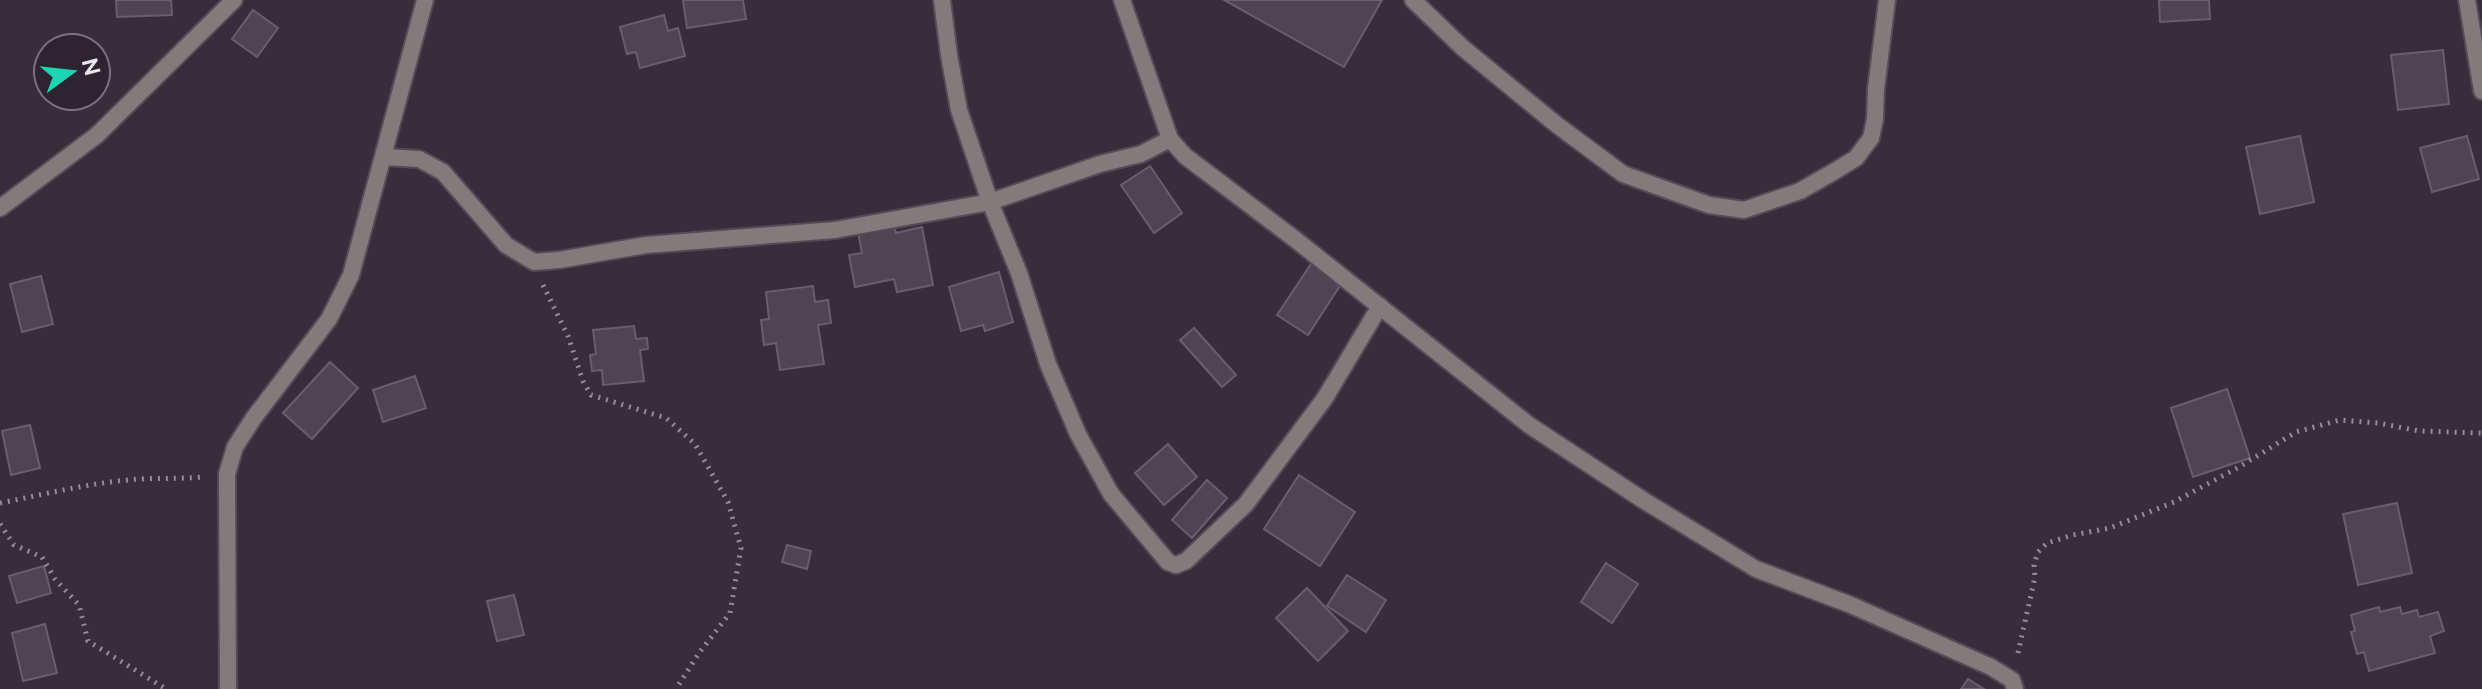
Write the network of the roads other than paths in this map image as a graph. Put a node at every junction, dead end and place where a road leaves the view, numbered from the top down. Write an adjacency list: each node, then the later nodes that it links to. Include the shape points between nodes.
1 (425, 0): 10 (street)
2 (942, 0): 11 (street, via 959,110)
3 (1122, 0): 9 (street)
4 (1413, 0): 5 (street, via 1463,48 1623,174 1709,205 1744,210 1800,191 1856,158 1871,138)
5 (1887, 0)
6 (2467, 0): 8 (street)
7 (229, 2): 12 (street, via 97,135)
8 (2482, 91)
9 (1170, 139): 11 (street, via 1141,154); 13 (street)
10 (384, 157): 11 (street, via 419,159 443,172 506,245 534,262 646,245 835,230); 15 (street, via 351,275 329,319 235,447 227,474)
11 (990, 202): 13 (street, via 1078,434 1111,494 1176,565 1194,555 1246,504 1325,398)
12 (0, 208)
13 (1380, 306): 14 (street, via 1529,425 1756,569 1991,667)
14 (2013, 684)
15 (228, 689)

